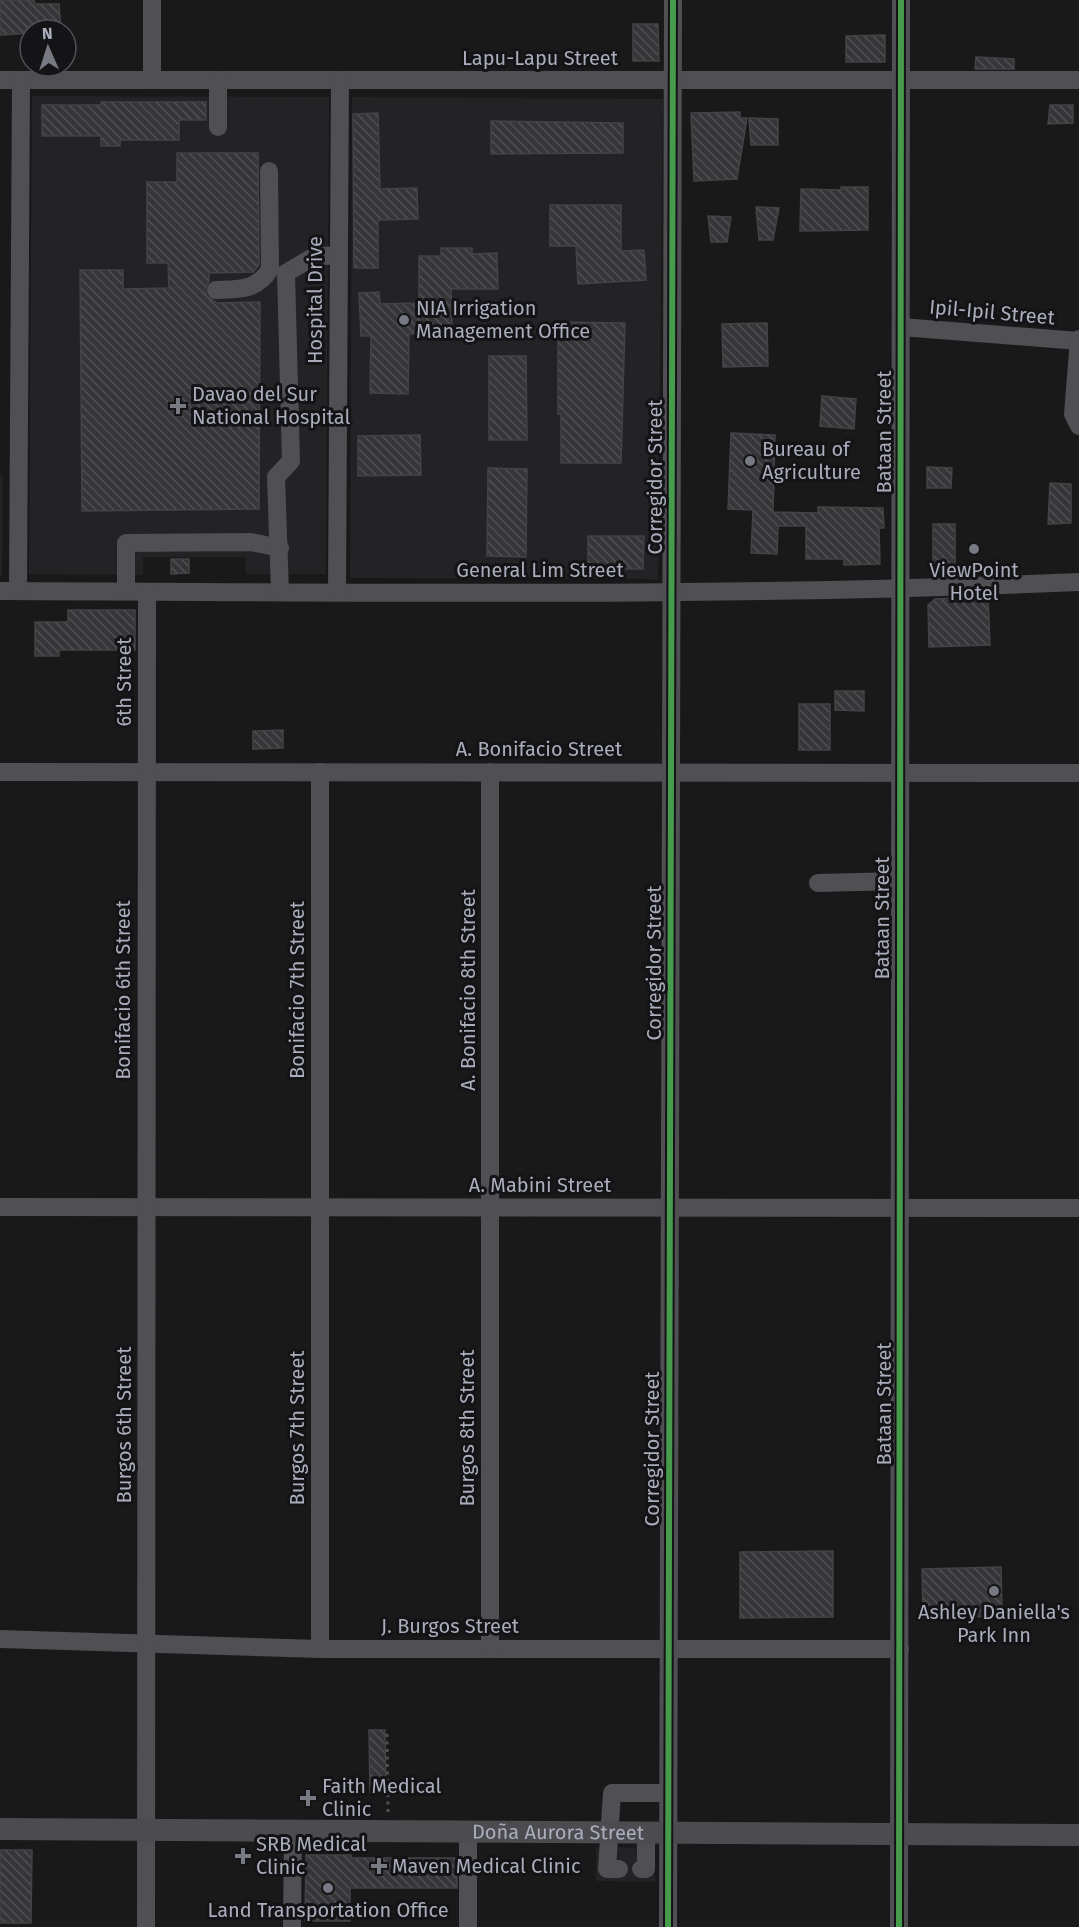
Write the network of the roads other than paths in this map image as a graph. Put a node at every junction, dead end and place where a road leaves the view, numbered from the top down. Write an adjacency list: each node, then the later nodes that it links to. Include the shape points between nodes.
1 (152, 0): 6 (street)
2 (673, 0): 9 (street, Corregidor Street)
3 (901, 0): 11 (street, Bataan Street)
4 (0, 80): 5 (street, Lapu-Lapu Street)
5 (21, 80): 6 (street, Lapu-Lapu Street); 23 (street)
6 (152, 80): 7 (street, Lapu-Lapu Street)
7 (218, 80): 8 (street, Lapu-Lapu Street); 12 (street)
8 (340, 80): 9 (street, Lapu-Lapu Street); 14 (street, Hospital Drive)
9 (673, 80): 11 (street, Lapu-Lapu Street); 28 (street, Corregidor Street)
10 (1079, 80): 11 (street, Lapu-Lapu Street)
11 (901, 81): 17 (street, Bataan Street)
12 (218, 127)
13 (269, 171): 15 (street)
14 (337, 255): 15 (street, via 313,257); 27 (street, Hospital Drive)
15 (278, 271): 16 (street, via 252,288); 20 (street, via 291,461 276,477)
16 (216, 290)
17 (901, 327): 18 (street, Ipil-Ipil Street); 22 (street, Bataan Street)
18 (1079, 340): 19 (street, via 1073,414)
19 (1079, 426)
20 (280, 548): 24 (street, via 251,542 126,543); 26 (street)
21 (1079, 582): 22 (street, General Lim Street)
22 (900, 590): 28 (street, General Lim Street); 34 (street, Bataan Street)
23 (9, 591): 24 (street, General Lim Street)
24 (126, 591): 25 (street, General Lim Street)
25 (147, 591): 26 (street, General Lim Street); 30 (street, 6th Street)
26 (280, 592): 27 (street, General Lim Street)
27 (337, 592): 28 (street, General Lim Street)
28 (672, 592): 33 (street, Corregidor Street)
29 (0, 772): 30 (street, A. Bonifacio Street)
30 (146, 772): 31 (street, A. Bonifacio Street); 39 (street, Bonifacio 6th Street)
31 (320, 772): 32 (street, A. Bonifacio Street); 40 (street, Bonifacio 7th Street)
32 (490, 772): 33 (street, A. Bonifacio Street); 41 (street, A. Bonifacio 8th Street)
33 (671, 772): 34 (street, A. Bonifacio Street); 42 (street, Corregidor Street)
34 (898, 773): 35 (street, A. Bonifacio Street); 36 (street, Bataan Street)
35 (1079, 773)
36 (899, 881): 37 (street); 43 (street, Bataan Street)
37 (818, 883)
38 (0, 1207): 39 (street, A. Mabini Street)
39 (145, 1207): 40 (street, A. Mabini Street); 46 (street, Burgos 6th Street)
40 (320, 1208): 41 (street, A. Mabini Street); 47 (street, Burgos 7th Street)
41 (490, 1208): 42 (street, A. Mabini Street); 48 (street, Burgos 8th Street)
42 (670, 1208): 43 (street, A. Mabini Street); 49 (street, Corregidor Street)
43 (900, 1208): 44 (street, A. Mabini Street); 50 (street, Bataan Street)
44 (1079, 1208)
45 (0, 1639): 46 (street, J. Burgos Street)
46 (147, 1642): 47 (street, J. Burgos Street); 53 (street, Burgos 6th Street)
47 (320, 1649): 48 (street, J. Burgos Street)
48 (490, 1649): 49 (street, J. Burgos Street)
49 (667, 1649): 50 (street, J. Burgos Street); 51 (street, Corregidor Street)
50 (900, 1649): 59 (street, Bataan Street)
51 (668, 1793): 56 (street, via 612,1792); 57 (street, Corregidor Street)
52 (0, 1829): 53 (main road, Doña Aurora Street)
53 (146, 1830): 54 (main road, Doña Aurora Street); 62 (street, Burgos 6th Street)
54 (293, 1831): 55 (main road, Doña Aurora Street); 63 (street)
55 (468, 1833): 56 (main road, Doña Aurora Street); 64 (street)
56 (608, 1833): 57 (main road, Doña Aurora Street); 60 (street, via 607,1869)
57 (657, 1834): 59 (main road, Doña Aurora Street); 61 (street, Corregidor Street); 61 (street, via 643,1869)
58 (1079, 1835): 59 (main road, Doña Aurora Street)
59 (901, 1836): 66 (street, Bataan Street)
60 (619, 1869)
61 (668, 1869): 65 (street, Corregidor Street)
62 (146, 1927)
63 (292, 1927)
64 (468, 1927)
65 (668, 1927)
66 (899, 1927)

